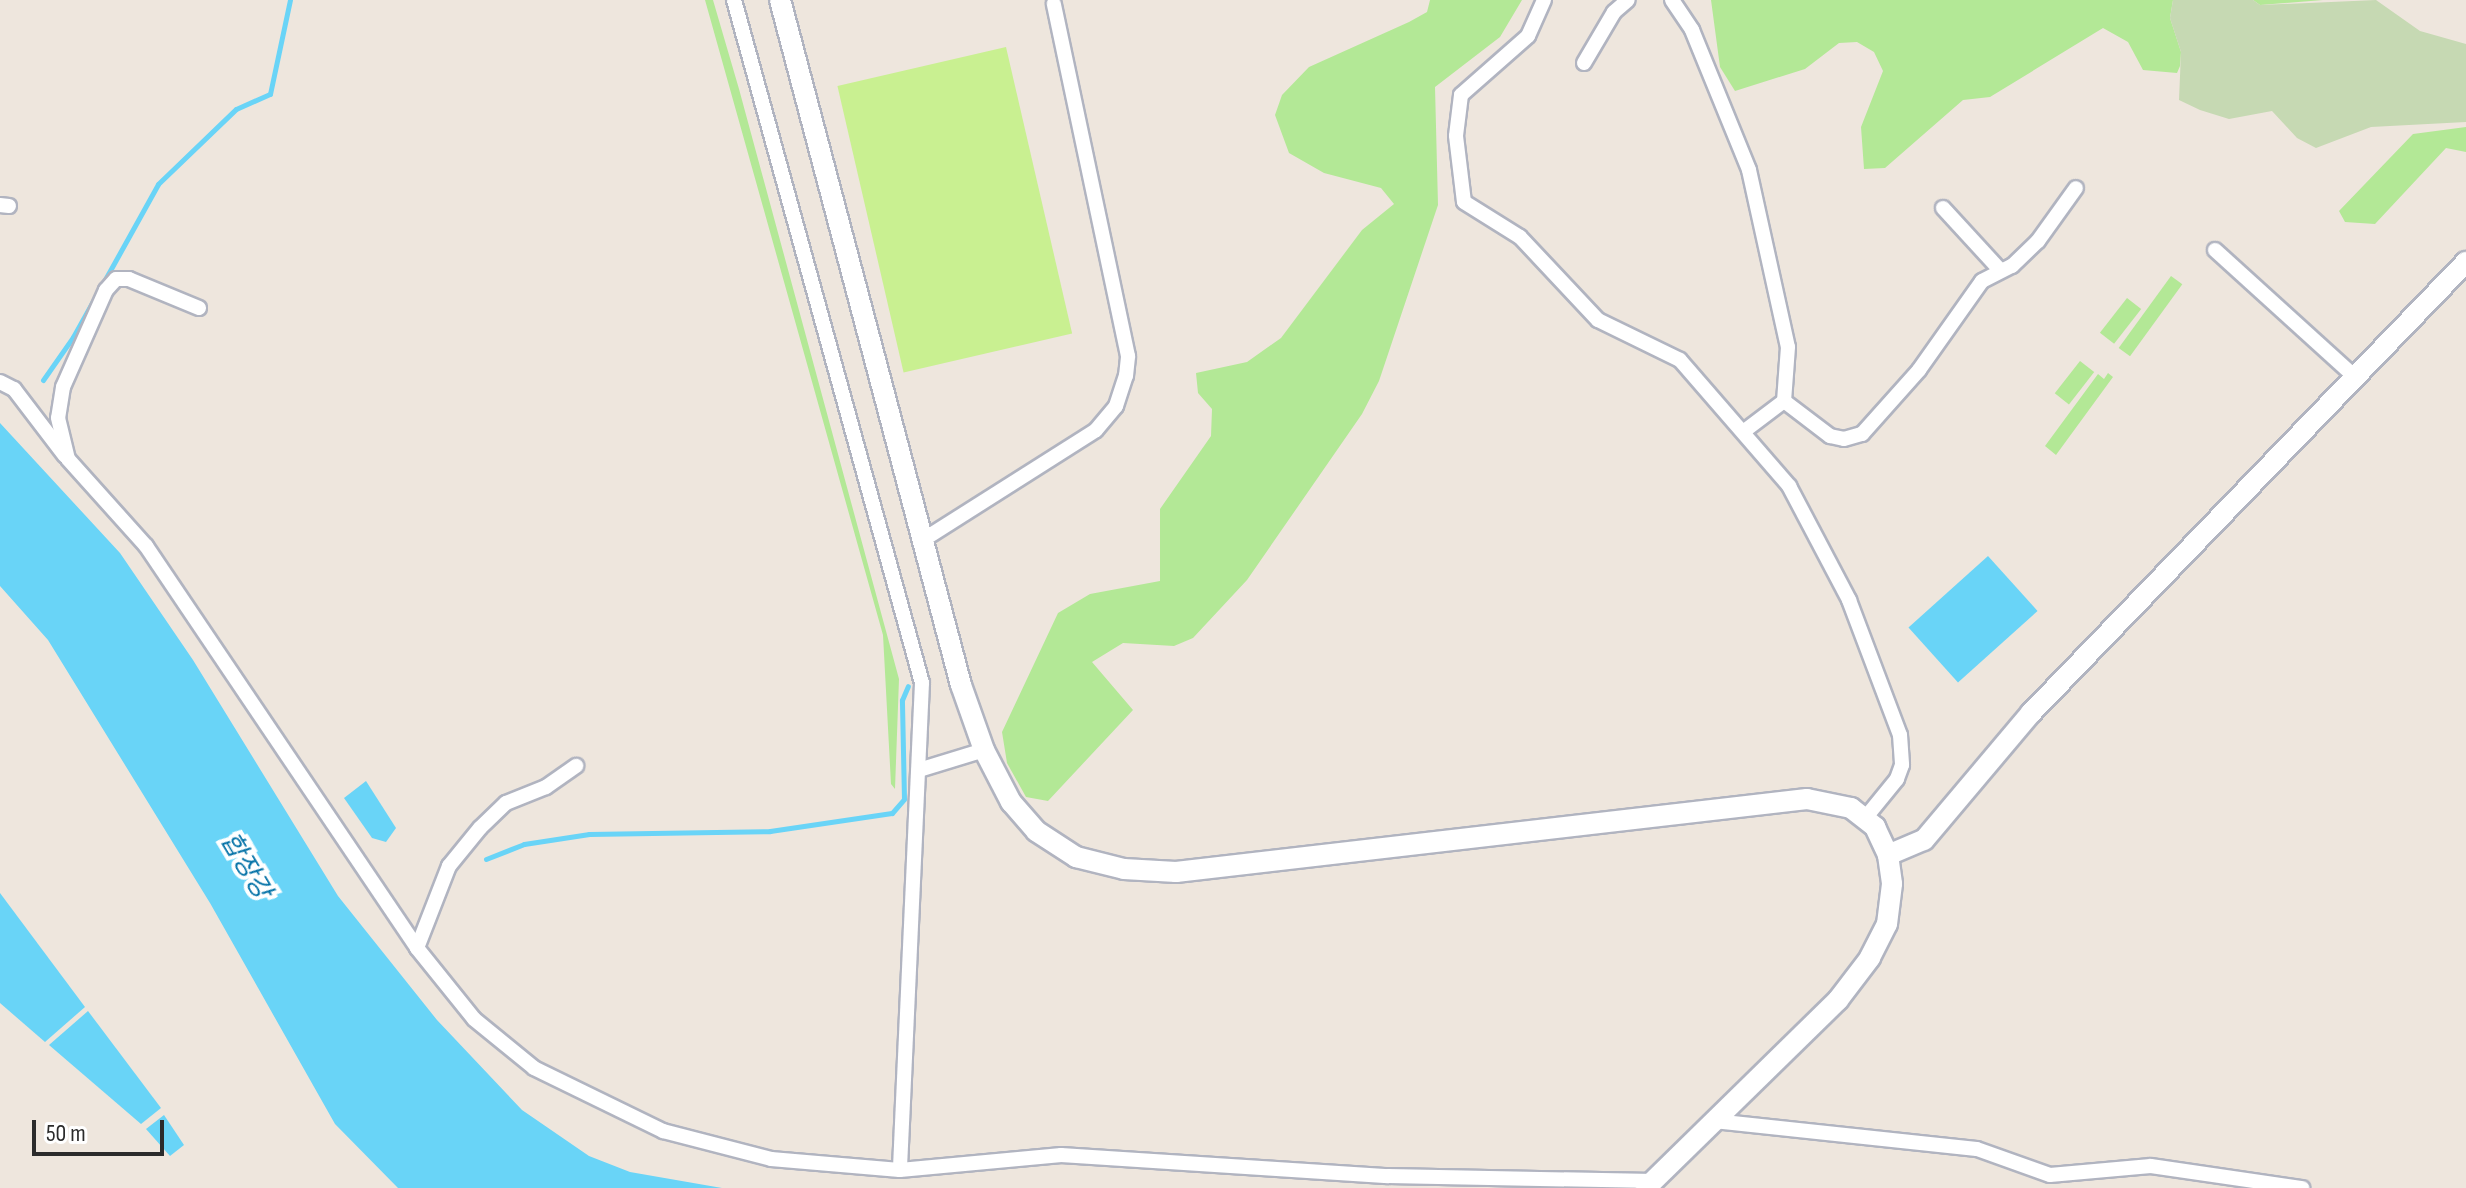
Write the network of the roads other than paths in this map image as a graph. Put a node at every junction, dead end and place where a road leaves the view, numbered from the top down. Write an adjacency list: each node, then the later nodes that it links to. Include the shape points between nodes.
1 (734, 0): 22 (street, via 922,683)
2 (780, 0): 19 (street)
3 (1544, 0): 17 (street, via 1528,36 1461,95 1456,136 1464,202 1520,237 1598,320 1680,360)
4 (1628, 0): 7 (street, via 1614,12)
5 (1672, 0): 16 (street, via 1692,30 1749,170 1788,347)
6 (1054, 4): 19 (street, via 1128,356 1126,376 1116,406 1096,430)
7 (1584, 63)
8 (2076, 188): 12 (street, via 2038,241 2012,266)
9 (1943, 208): 12 (street)
10 (2215, 250): 14 (street)
11 (2466, 262): 14 (street)
12 (2000, 270): 16 (street, via 1982,281 1919,370 1857,437 1844,439 1819,430)
13 (199, 308): 18 (street, via 129,279 116,279 106,290 63,387 58,418)
14 (2354, 376): 24 (street, via 2031,713 1924,840)
15 (0, 382): 18 (street, via 14,389)
16 (1784, 401): 17 (street)
17 (1743, 432): 23 (street, via 1798,500 1849,600 1888,696 1902,765)
18 (68, 459): 25 (street, via 146,546)
19 (926, 538): 20 (street, via 961,685)
20 (984, 750): 22 (street); 23 (street, via 1011,802 1036,831 1076,857 1124,869 1176,872 1807,799 1827,800)
21 (576, 766): 25 (street, via 546,787 506,803 480,828 449,866)
22 (919, 770): 27 (street)
23 (1866, 817): 24 (street)
24 (1888, 855): 26 (street, via 1892,884 1887,924 1870,958 1838,1000)
25 (417, 948): 27 (street, via 499,1042 534,1068 635,1120 699,1143 771,1159)
26 (1714, 1121): 28 (street); 29 (street, via 1977,1149 2050,1175 2151,1166)
27 (900, 1170): 28 (street, via 1061,1155 1388,1176)
28 (1650, 1184)
29 (2302, 1188)

